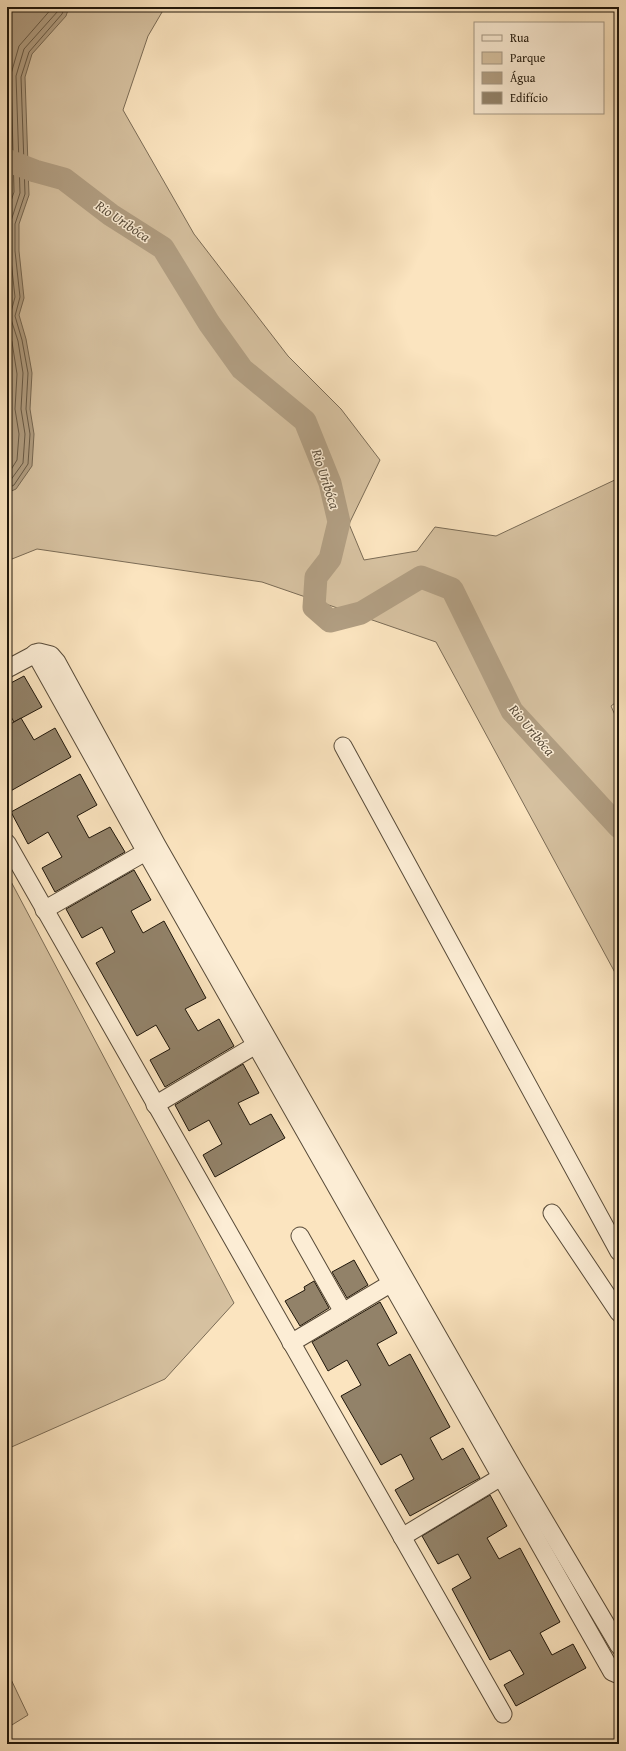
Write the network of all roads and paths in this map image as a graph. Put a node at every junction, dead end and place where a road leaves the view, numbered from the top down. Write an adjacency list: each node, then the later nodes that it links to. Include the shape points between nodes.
1 (7, 669): 4 (street, via 35,653 45,652 51,655)
2 (343, 746): 10 (street)
3 (7, 843): 5 (street)
4 (152, 849): 5 (street); 6 (street)
5 (44, 910): 7 (street)
6 (262, 1042): 7 (street); 11 (street)
7 (155, 1104): 14 (street)
8 (552, 1213): 13 (street)
9 (300, 1236): 12 (street)
10 (619, 1252)
11 (398, 1280): 12 (street); 15 (street)
12 (343, 1312): 14 (street)
13 (619, 1313)
14 (291, 1343): 16 (street)
15 (508, 1473): 16 (street); 17 (street); 18 (street, via 612,1672)
16 (402, 1536): 19 (street)
17 (619, 1646)
18 (619, 1675)
19 (503, 1714)

